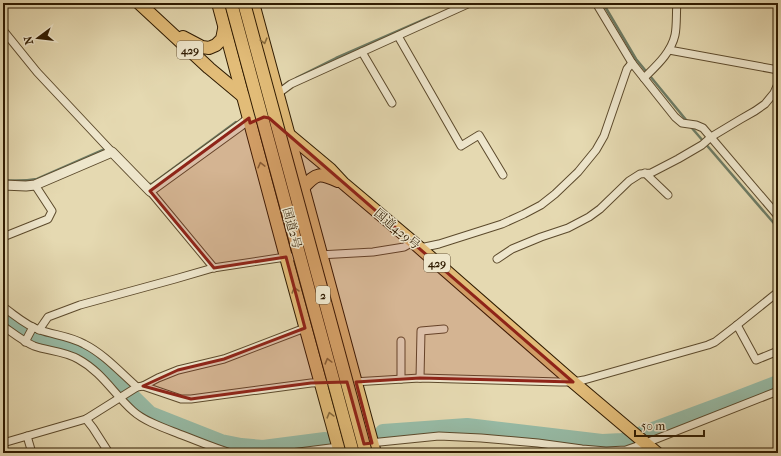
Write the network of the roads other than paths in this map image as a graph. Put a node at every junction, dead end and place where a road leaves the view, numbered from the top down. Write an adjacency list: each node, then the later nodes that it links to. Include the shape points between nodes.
1 (139, 3): 11 (highway, 国道429号 / 429)
2 (218, 3): 9 (highway)
3 (231, 3): 73 (highway, 国道2号 / 2, one-way to 3, bridge)
4 (244, 3): 68 (highway, 国道2号 / 2, bridge)
5 (254, 3): 17 (highway, one-way to 17)
6 (470, 3): 12 (street)
7 (596, 3): 15 (street)
8 (677, 3): 13 (street, via 675,35)
9 (224, 29): 11 (highway, via 222,39 209,48); 21 (highway)
10 (3, 30): 29 (street, via 37,72)
11 (173, 34): 21 (highway, 国道429号 / 429)
12 (398, 36): 14 (street); 31 (street, via 461,146 479,135)
13 (669, 50): 16 (street); 18 (street)
14 (362, 52): 20 (street, via 291,84); 22 (street)
15 (632, 64): 18 (street); 40 (street, via 627,69 604,136 596,150 555,194 536,208 502,224 439,244)
16 (778, 70)
17 (272, 71): 20 (highway); 21 (highway, via 273,83 265,98 256,102)
18 (647, 76): 28 (street, via 675,118 682,123 703,128)
19 (778, 84): 28 (street, via 765,104)
20 (278, 94): 23 (street); 27 (highway)
21 (246, 99): 23 (highway, 国道429号 / 429); 24 (highway)
22 (392, 103)
23 (259, 110): 24 (street); 25 (highway, 国道429号 / 429)
24 (249, 118): 26 (highway); 36 (street)
25 (269, 118): 26 (highway, via 257,120); 27 (highway, 国道429号 / 429)
26 (253, 133): 42 (highway, one-way to 26)
27 (289, 134): 32 (highway, 国道429号 / 429); 35 (highway)
28 (710, 139): 30 (street, via 678,159 651,173); 38 (street)
29 (112, 152): 34 (street); 36 (street)
30 (645, 173): 37 (street); 43 (street, via 629,181 589,217 568,228 512,249)
31 (503, 175)
32 (343, 183): 35 (highway, via 320,175); 40 (highway, 国道429号 / 429)
33 (3, 185): 34 (street)
34 (35, 185): 39 (street, via 52,211 48,219)
35 (303, 188): 41 (highway)
36 (150, 191): 44 (street)
37 (668, 195)
38 (778, 216)
39 (3, 236)
40 (416, 245): 41 (street, via 373,252); 58 (highway, 国道429号 / 429)
41 (321, 255): 42 (street); 57 (highway)
42 (286, 257): 44 (street); 49 (highway, one-way to 42)
43 (497, 259)
44 (214, 268): 50 (street, via 80,305 48,317)
45 (778, 292): 47 (street)
46 (3, 307): 50 (street)
47 (737, 325): 54 (street, via 756,360); 58 (street, via 708,345)
48 (3, 326): 52 (street)
49 (305, 328): 59 (highway); 60 (street, via 224,359 178,370)
50 (34, 329): 52 (street); 60 (street, via 74,339 95,350)
51 (444, 329): 55 (street, via 421,331)
52 (26, 340): 62 (street, via 42,348 77,358)
53 (402, 341): 56 (street)
54 (778, 351)
55 (420, 378): 56 (street); 58 (street)
56 (401, 379): 57 (street)
57 (356, 381): 59 (street); 68 (highway)
58 (573, 382): 65 (highway, 国道429号 / 429)
59 (321, 383): 60 (street, via 191,399); 67 (highway, one-way to 59)
60 (137, 388): 62 (street)
61 (778, 391): 65 (street)
62 (122, 396): 63 (street); 71 (street, via 133,412 144,419)
63 (86, 419): 64 (street); 70 (street)
64 (27, 436): 66 (street); 69 (street)
65 (644, 442): 68 (street, via 626,450 606,451 445,436); 74 (highway, 国道429号 / 429)
66 (3, 443)
67 (340, 450): 68 (street); 72 (street)
68 (371, 450)
69 (32, 453)
70 (109, 453)
71 (231, 453)
72 (291, 453)
73 (353, 453)
74 (657, 453)

